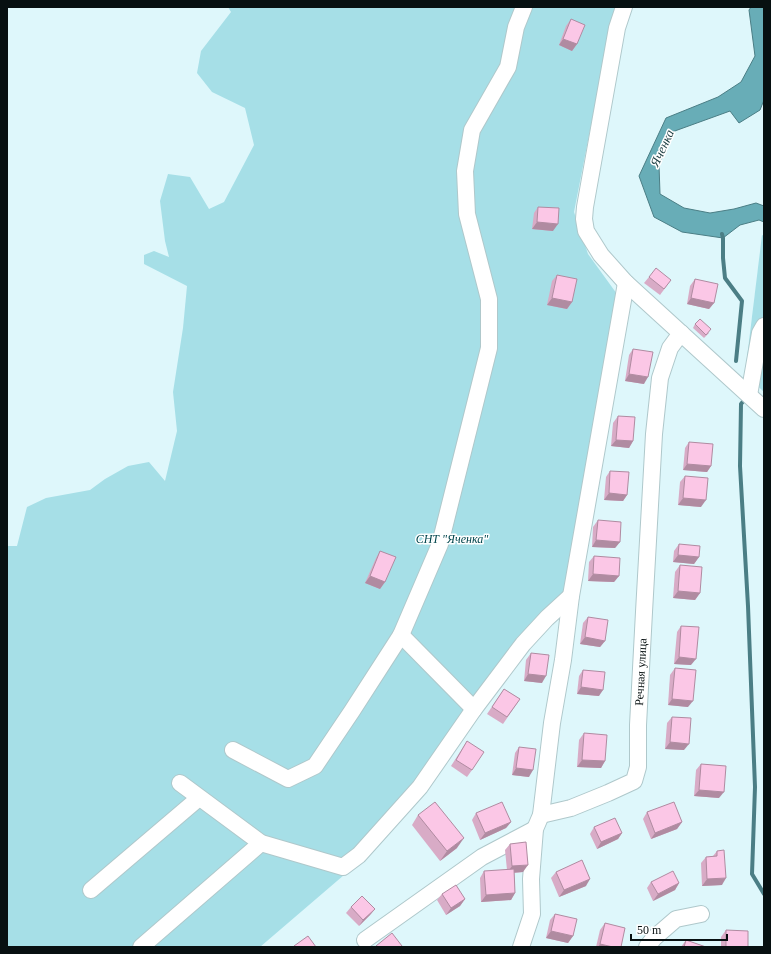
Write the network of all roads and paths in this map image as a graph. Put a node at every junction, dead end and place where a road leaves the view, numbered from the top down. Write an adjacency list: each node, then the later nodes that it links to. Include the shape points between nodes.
1 (524, 7): 9 (street, via 516,27 508,67 472,130 465,171 467,214 489,299 489,348 440,544)
2 (624, 7): 3 (street, via 584,218 586,231 601,255)
3 (626, 283): 5 (street); 8 (street)
4 (764, 326): 6 (street, via 760,333)
5 (681, 333): 6 (street); 14 (street, Речная улица, via 670,348 660,378 654,434 638,725 638,767 634,781)
6 (749, 395): 7 (street)
7 (764, 409)
8 (571, 596): 10 (street, via 523,644); 14 (street)
9 (401, 635): 10 (street); 11 (street, via 315,766 288,779)
10 (474, 709): 15 (street, via 420,787 360,856 343,867)
11 (233, 750)
12 (180, 783): 13 (street)
13 (199, 798): 15 (street); 16 (street)
14 (538, 822): 18 (street, via 482,857); 20 (street, via 530,879 532,914)
15 (261, 843): 19 (street)
16 (91, 890)
17 (700, 914): 21 (street, via 676,919)
18 (365, 940)
19 (141, 947)
20 (521, 947)
21 (647, 947)

